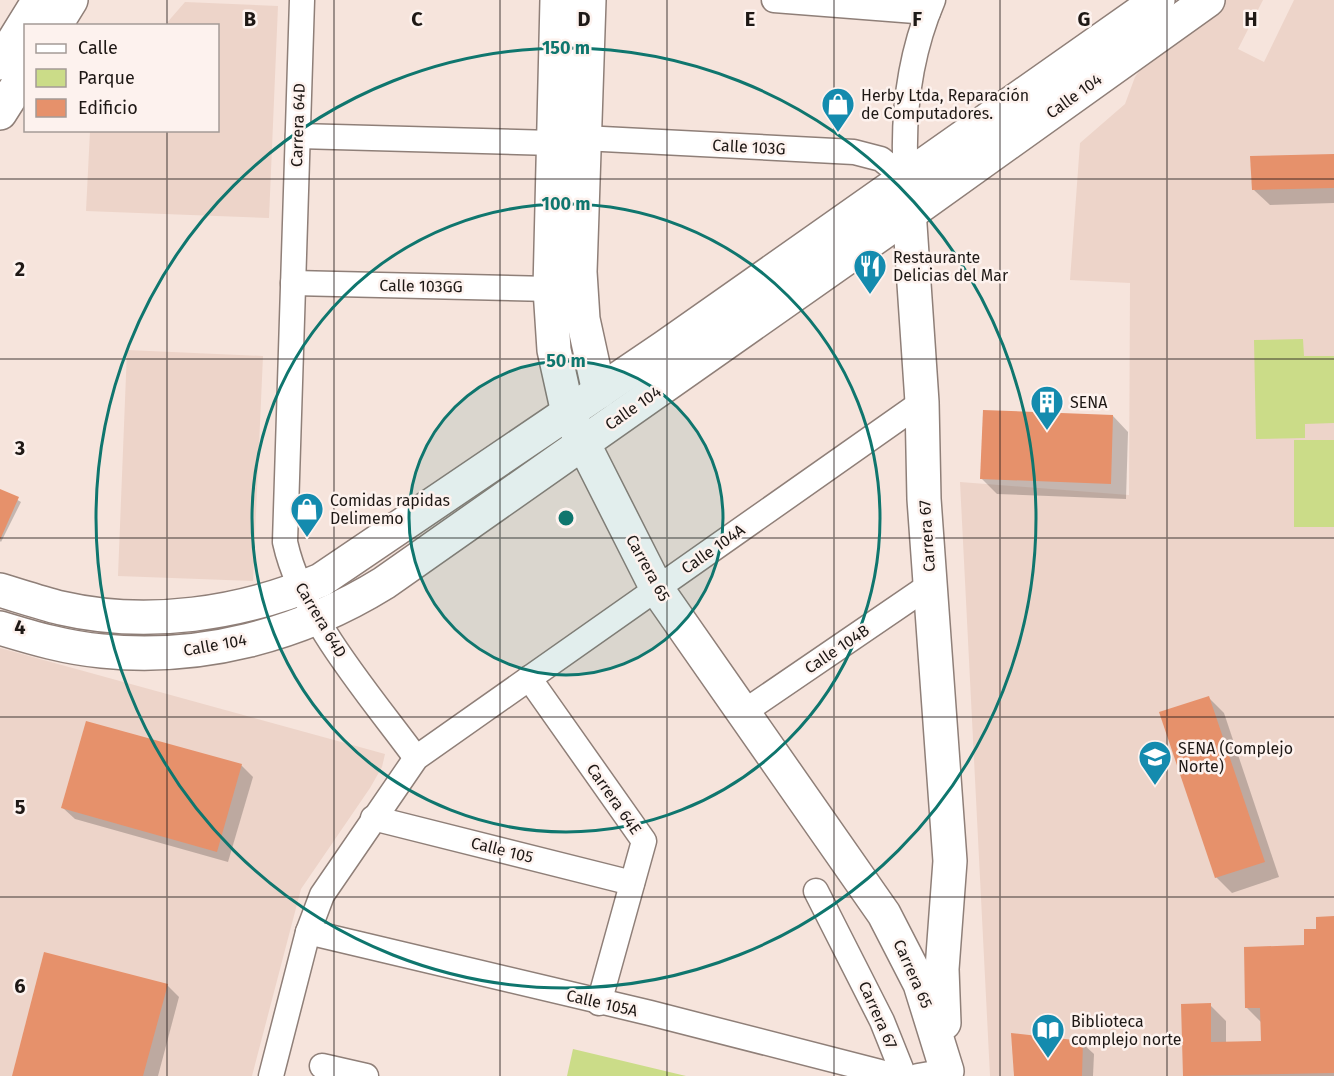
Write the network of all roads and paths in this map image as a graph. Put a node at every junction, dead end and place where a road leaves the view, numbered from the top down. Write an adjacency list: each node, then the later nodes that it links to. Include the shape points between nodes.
1 (39, 0): 10 (main road)
2 (71, 0): 12 (main road)
3 (302, 0): 16 (street, Carrera 64D)
4 (557, 0): 17 (main road, Carrera 65)
5 (589, 0): 17 (main road, Carrera 65)
6 (774, 0): 9 (street)
7 (1158, 0): 18 (main road, Calle 104)
8 (1208, 0): 19 (main road, Calle 104)
9 (931, 6): 18 (street, Carrera 67, via 908,94 904,133)
10 (24, 24)
11 (24, 24): 13 (main road)
12 (56, 24)
13 (0, 63)
14 (24, 75): 15 (main road)
15 (0, 113)
16 (298, 136): 17 (street, Calle 103G); 20 (street, Carrera 64D)
17 (568, 140): 18 (street, Calle 103G, via 854,152 881,159); 21 (main road, Carrera 65); 22 (main road, Carrera 65, via 581,296)
18 (906, 179): 19 (main road, Carrera 67); 22 (main road, Calle 104)
19 (909, 214): 23 (main road, Carrera 67); 25 (main road, Calle 104)
20 (293, 283): 21 (street, Calle 103GG); 27 (street, Carrera 64D, via 285,542)
21 (550, 289): 24 (main road, Carrera 65, via 554,350)
22 (599, 392): 24 (main road, Calle 104)
23 (922, 402): 26 (main road, Carrera 67); 28 (street, Calle 104A)
24 (568, 413): 25 (main road, Carrera 65); 27 (main road, Calle 104, via 342,568)
25 (582, 443): 28 (main road, Carrera 65); 30 (main road, Calle 104, via 384,583)
26 (930, 585): 33 (street, Calle 104B); 41 (main road, Carrera 67, via 950,861)
27 (300, 589): 29 (main road, Calle 104, via 221,610 159,616 63,608); 30 (street, Carrera 64D)
28 (657, 589): 32 (street, Calle 104A); 33 (main road, Carrera 65)
29 (0, 590)
30 (317, 619): 31 (main road, Calle 104, via 230,644 134,654 54,644); 34 (street, Carrera 64D)
31 (0, 628)
32 (529, 678): 34 (street, Calle 104A); 36 (street, Carrera 64E, via 644,841)
33 (744, 712): 41 (main road, Carrera 65, via 884,914 920,984)
34 (416, 758): 35 (street)
35 (373, 818): 36 (street, Calle 105); 38 (street, via 322,895)
36 (632, 883): 39 (street, Carrera 64E)
37 (816, 891): 45 (street, Carrera 67, via 882,1021)
38 (308, 932): 39 (street, Calle 105A); 42 (street)
39 (599, 1003): 44 (street, Calle 105A)
40 (322, 1066): 43 (street)
41 (938, 1074)
42 (271, 1076)
43 (366, 1076)
44 (897, 1076)
45 (904, 1076)

